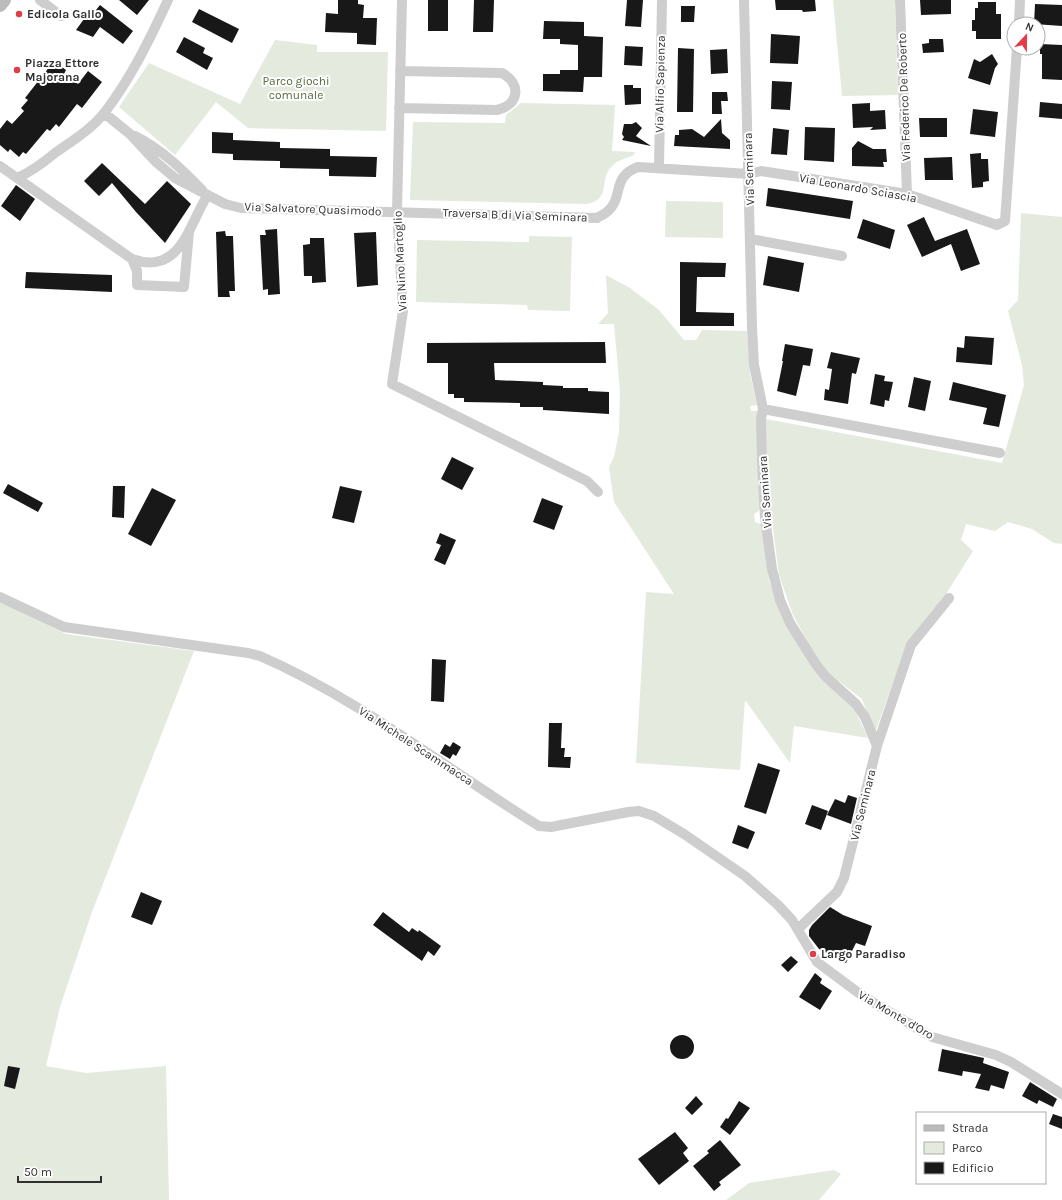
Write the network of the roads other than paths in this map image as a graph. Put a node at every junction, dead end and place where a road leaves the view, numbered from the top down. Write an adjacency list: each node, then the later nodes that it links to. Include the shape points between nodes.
1 (4, 0): 9 (main road)
2 (40, 0): 10 (street)
3 (168, 0): 15 (street, via 140,59)
4 (402, 0): 13 (street, Via Nino Martoglio)
5 (662, 0): 17 (street, Via Alfio Sapienza)
6 (744, 0): 18 (street, Via Seminara)
7 (900, 0): 20 (street, Via Federico De Roberto)
8 (1020, 0): 11 (street)
9 (0, 5)
10 (61, 16)
11 (1019, 16)
12 (1016, 56): 20 (street, Via Leonardo Sciascia, via 1005,221 997,226)
13 (400, 71): 14 (street, Via Nino Martoglio); 14 (street, via 502,73 510,77 516,89 512,102 506,108 497,110)
14 (399, 108): 22 (street, Via Nino Martoglio)
15 (104, 113): 19 (street, via 89,128 28,174); 21 (street, Via Salvatore Quasimodo, via 130,134 175,178)
16 (0, 166): 19 (street)
17 (659, 167): 18 (street, Traversa B di Via Seminara); 22 (street, Traversa B di Via Seminara, via 638,167 630,170 619,183 613,204 608,211 596,218)
18 (749, 174): 20 (street, Via Leonardo Sciascia, via 761,171); 24 (street, Via Seminara)
19 (17, 178): 26 (street)
20 (907, 194)
21 (207, 196): 22 (street, Via Salvatore Quasimodo, via 241,208); 23 (street)
22 (397, 212): 29 (street, Via Nino Martoglio, via 403,311 392,384 587,481)
23 (189, 232): 26 (street, via 171,256 163,261 152,264); 26 (street, via 184,287 137,285 137,271)
24 (751, 239): 25 (street); 27 (street, Via Seminara, via 754,365)
25 (842, 256)
26 (132, 259)
27 (763, 409): 28 (street); 32 (street, Via Seminara, via 761,418 765,518 772,569 780,600 790,623 815,663 825,676 856,704)
28 (1000, 454)
29 (598, 492)
30 (0, 597): 33 (street, Via Michele Scammacca, via 64,627 260,656 352,704 539,826 551,827 634,811 654,816 745,876 778,905)
31 (949, 598): 32 (street, via 911,645)
32 (877, 746): 33 (street, Via Seminara, via 844,878 837,892)
33 (798, 929): 34 (street, Via Michele Scammacca, via 817,962)
34 (840, 980): 35 (street, Via Monte d'Oro, via 932,1037 996,1055)
35 (1062, 1094)

